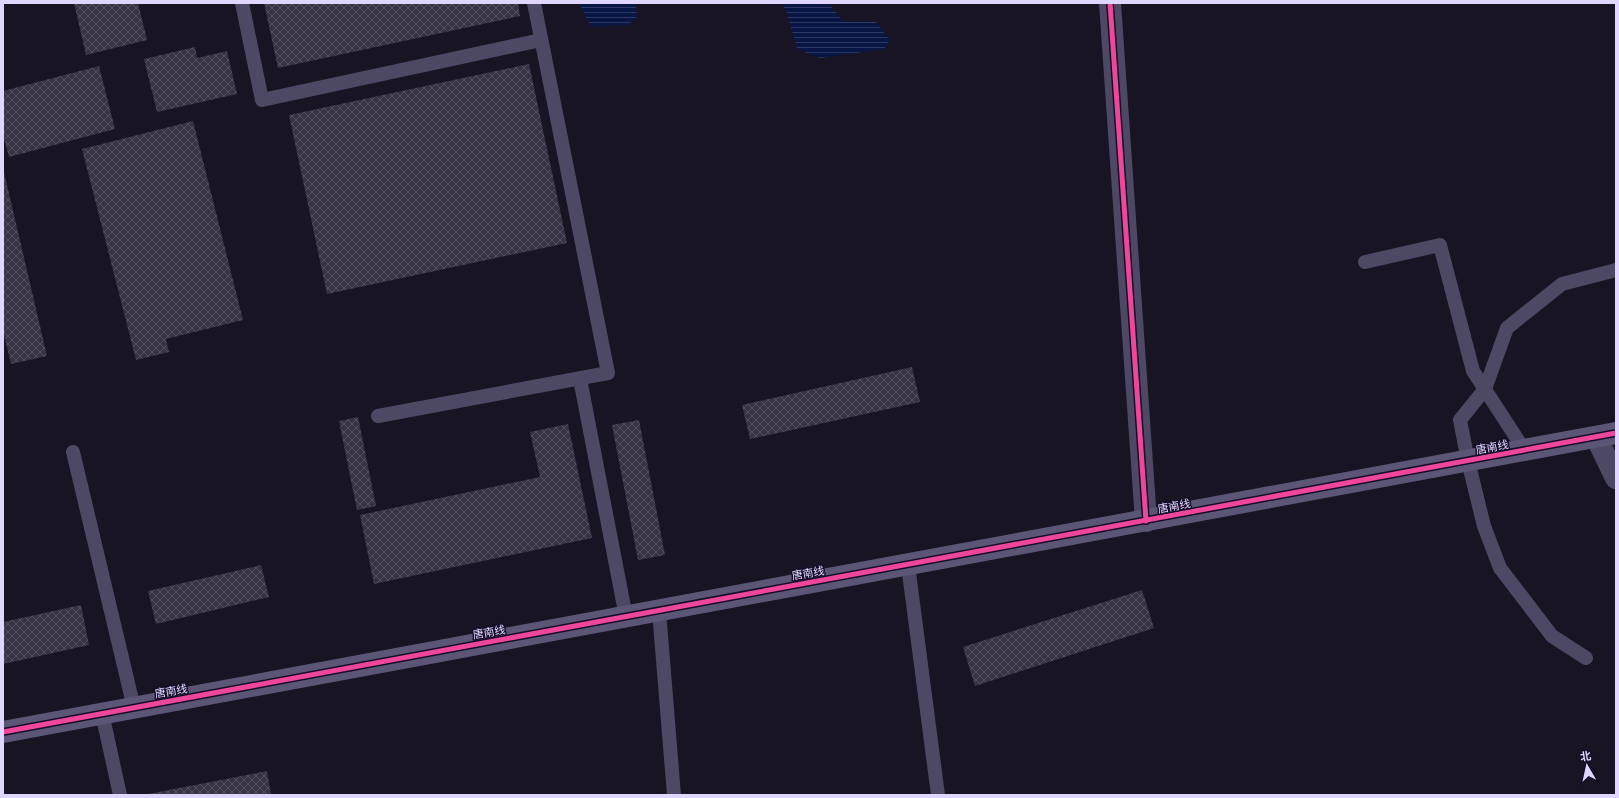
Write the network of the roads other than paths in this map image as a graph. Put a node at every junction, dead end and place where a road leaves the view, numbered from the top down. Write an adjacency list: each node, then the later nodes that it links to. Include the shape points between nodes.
1 (242, 3): 4 (lane, via 262,100)
2 (534, 3): 4 (lane)
3 (1110, 3): 15 (street)
4 (541, 40): 7 (lane, via 608,373)
5 (1365, 262): 8 (lane, via 1440,245 1473,371)
6 (1616, 270): 8 (lane, via 1562,284 1507,328)
7 (580, 379): 9 (lane); 18 (lane)
8 (1485, 389): 11 (lane); 13 (lane, via 1460,420)
9 (378, 416)
10 (1606, 435): 11 (street, 唐南线); 14 (street)
11 (1525, 451): 13 (street, 唐南线)
12 (73, 452): 20 (lane)
13 (1468, 461): 15 (street, 唐南线); 19 (lane, via 1484,526 1500,568 1552,636)
14 (1616, 478)
15 (1146, 521): 16 (street, 唐南线)
16 (908, 565): 17 (street, 唐南线); 25 (lane)
17 (659, 611): 18 (street, 唐南线); 24 (lane)
18 (626, 617): 20 (street, 唐南线)
19 (1586, 658)
20 (134, 708): 21 (street, 唐南线)
21 (102, 713): 22 (street, 唐南线); 23 (lane)
22 (3, 732)
23 (120, 795)
24 (674, 795)
25 (938, 795)

